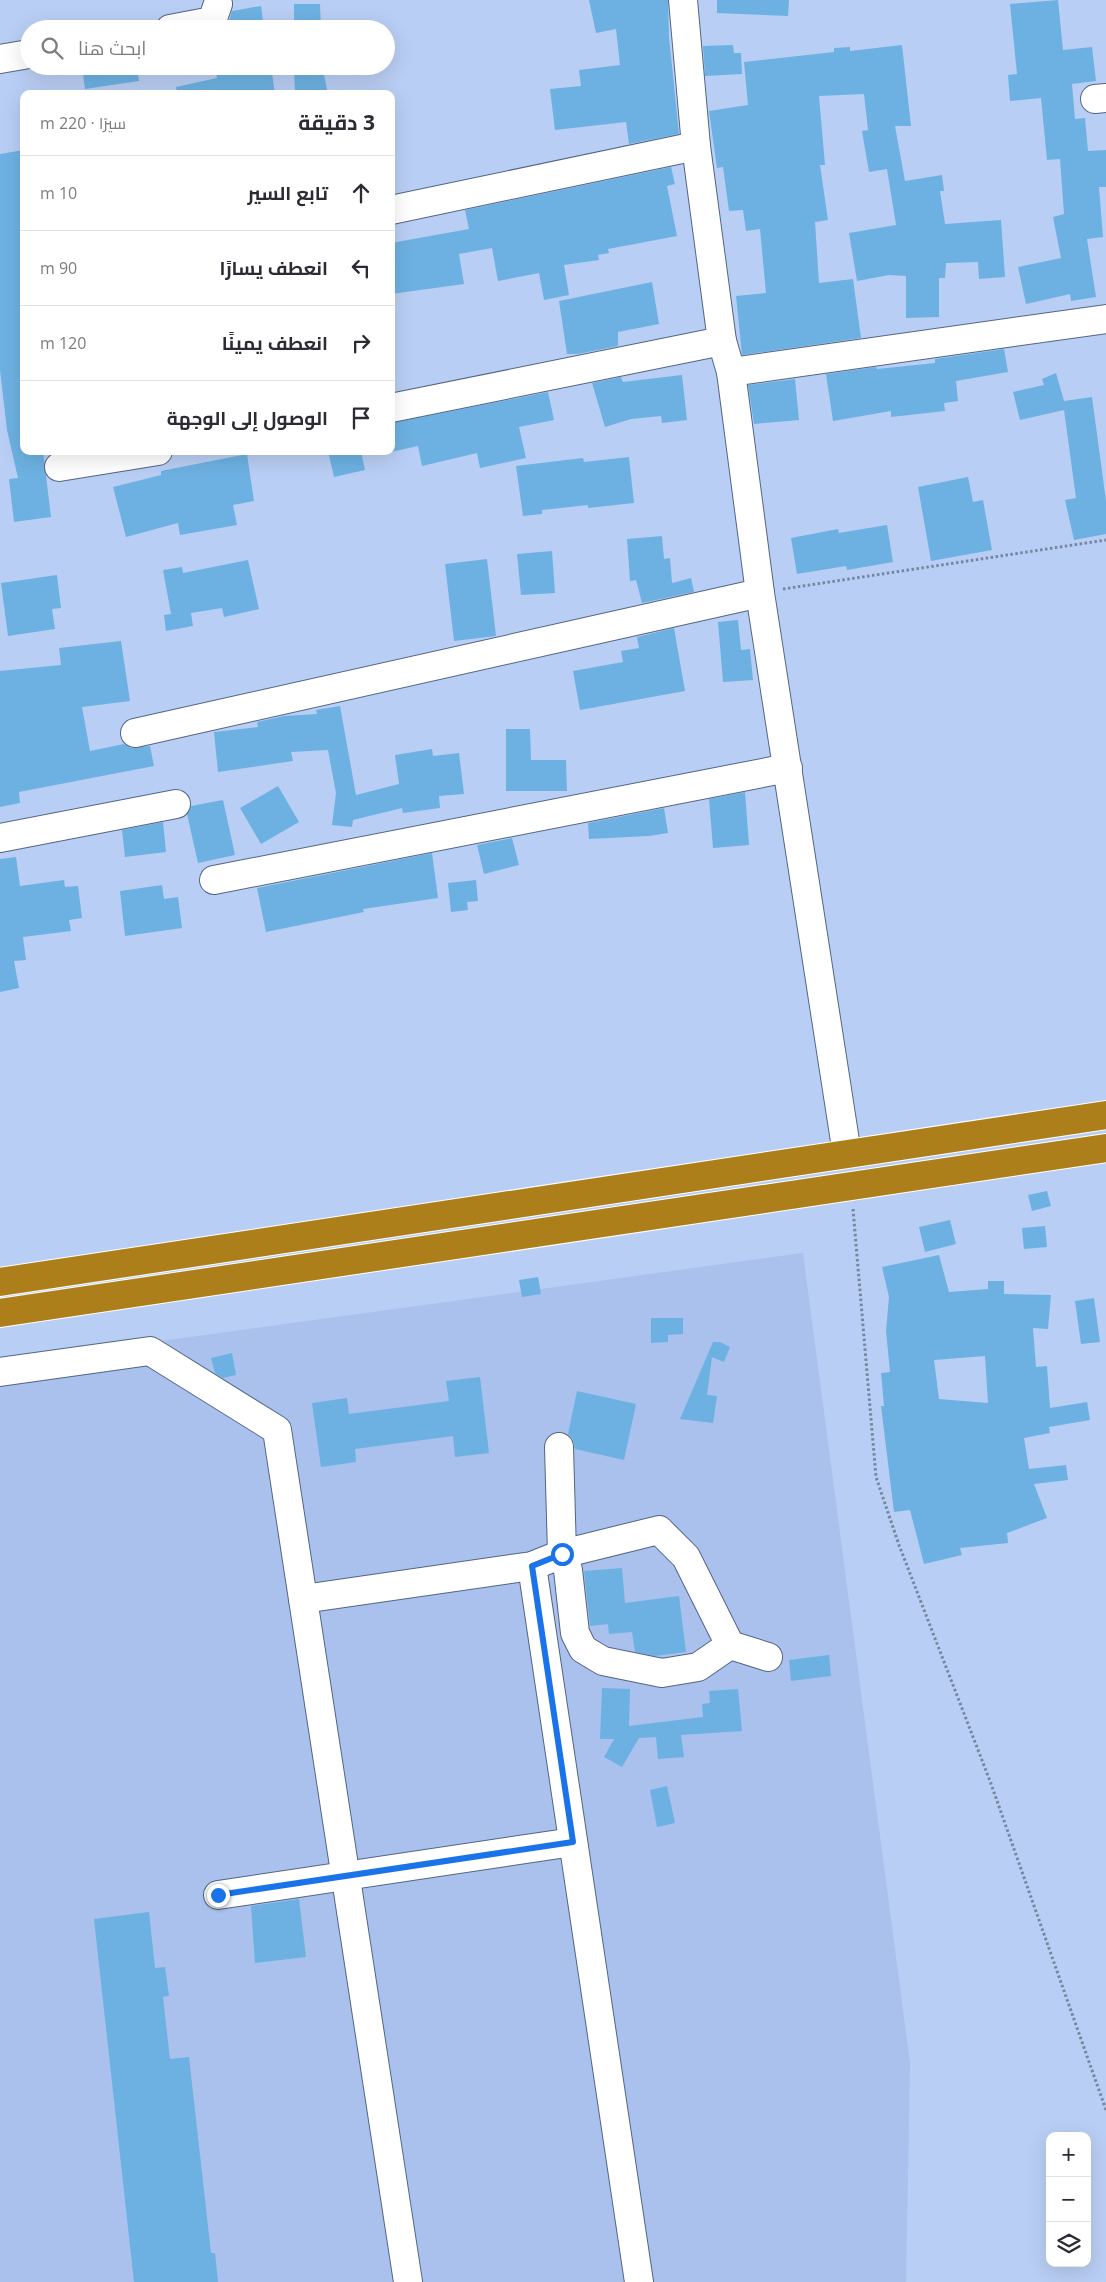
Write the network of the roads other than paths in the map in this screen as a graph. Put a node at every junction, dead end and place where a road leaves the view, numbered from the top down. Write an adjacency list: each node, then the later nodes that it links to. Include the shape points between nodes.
1 (683, 0): 6 (street)
2 (218, 4): 3 (street)
3 (212, 20)
4 (20, 56): 5 (street)
5 (0, 59)
6 (696, 146): 7 (street); 9 (street)
7 (395, 209)
8 (1106, 319): 10 (street)
9 (722, 340): 10 (street); 11 (street)
10 (731, 372): 14 (street)
11 (395, 407)
12 (133, 455): 13 (street)
13 (59, 467)
14 (760, 593): 15 (street); 16 (street)
15 (135, 733)
16 (788, 768): 19 (street); 22 (street)
17 (176, 804): 18 (street)
18 (0, 838)
19 (214, 880)
20 (1106, 1115): 22 (highway)
21 (1106, 1148): 24 (highway)
22 (847, 1154): 23 (highway)
23 (0, 1282)
24 (0, 1313)
25 (0, 1372): 29 (street, via 150,1351 277,1430)
26 (559, 1448): 27 (street)
27 (562, 1554): 28 (street); 30 (street, via 660,1530 686,1557); 30 (street, via 568,1570 575,1633 583,1649 603,1661 662,1673 698,1667)
28 (532, 1566): 29 (street); 32 (street)
29 (303, 1598): 33 (street)
30 (730, 1645): 31 (street)
31 (768, 1657)
32 (573, 1842): 33 (street); 36 (street)
33 (346, 1877): 34 (street); 35 (street)
34 (218, 1895)
35 (408, 2282)
36 (639, 2282)

